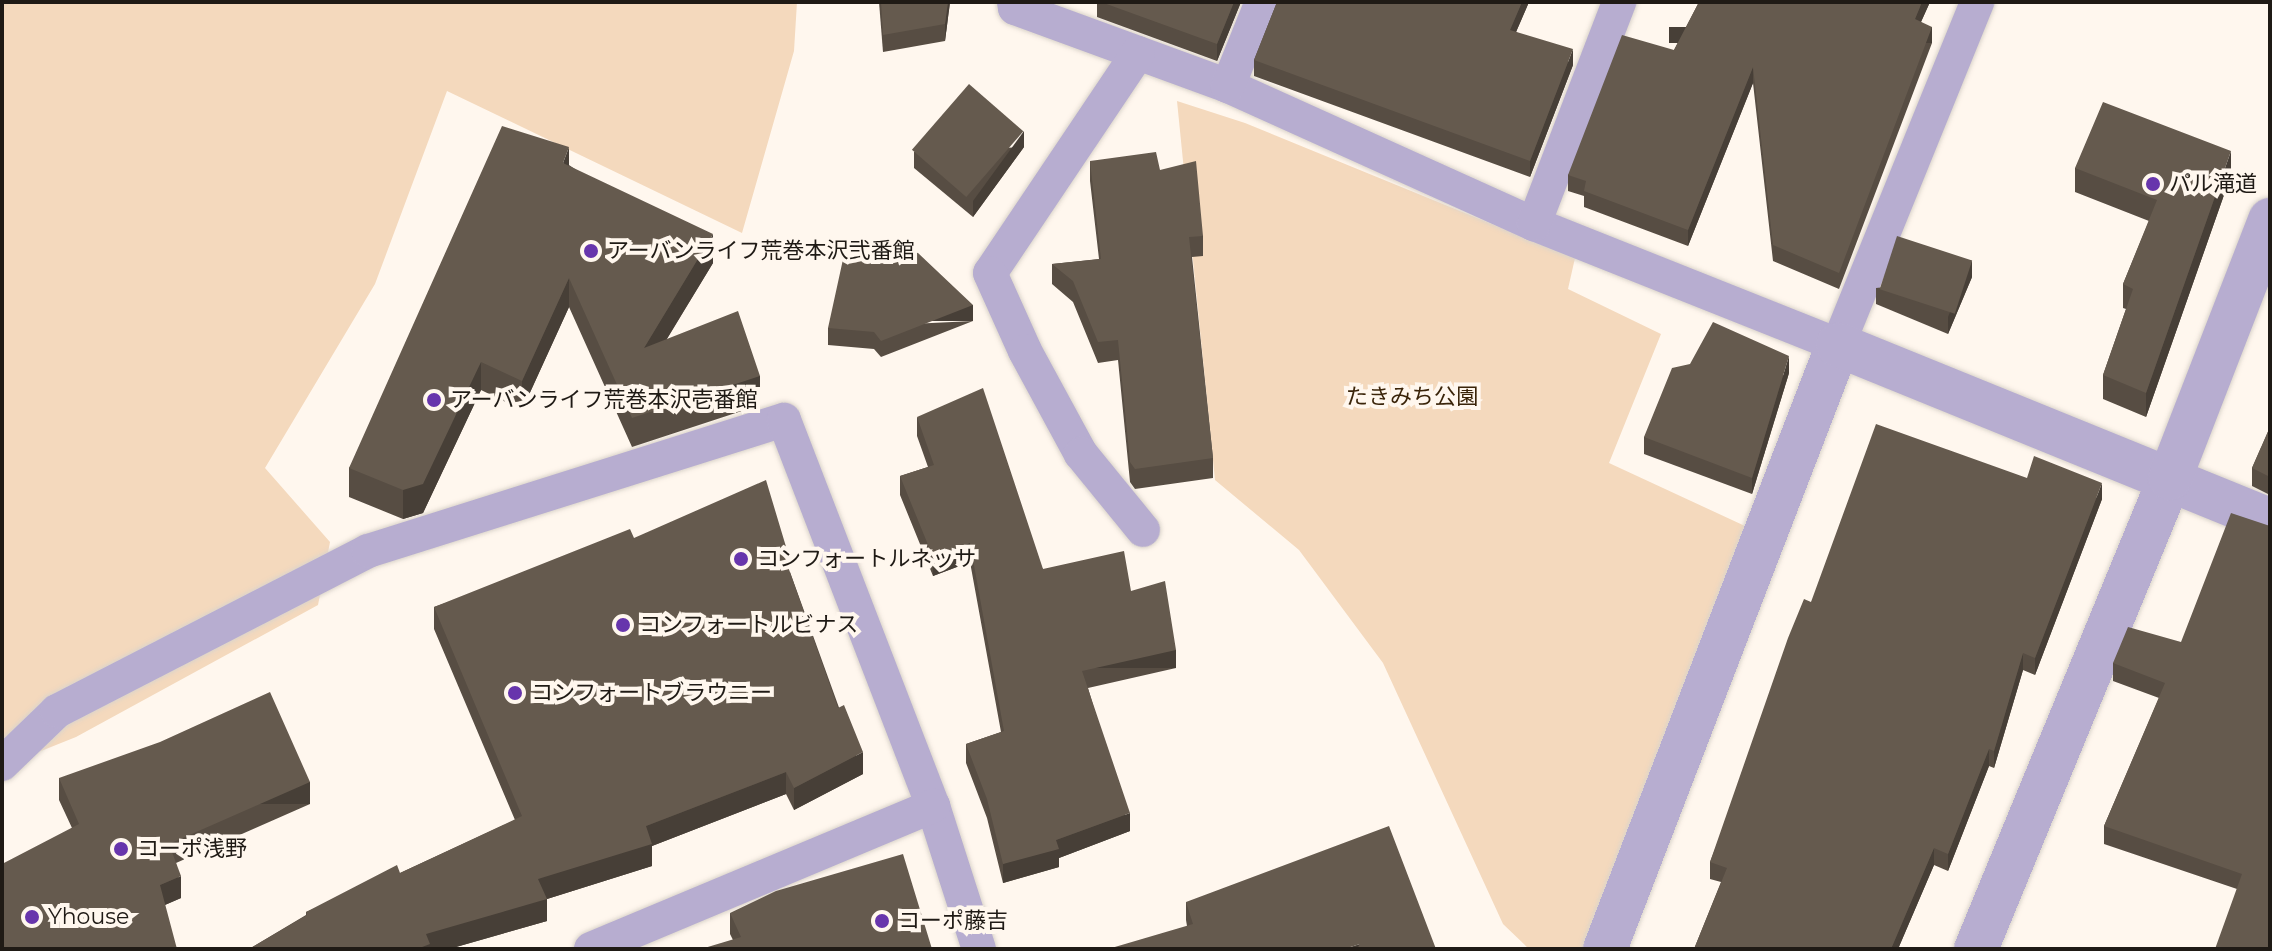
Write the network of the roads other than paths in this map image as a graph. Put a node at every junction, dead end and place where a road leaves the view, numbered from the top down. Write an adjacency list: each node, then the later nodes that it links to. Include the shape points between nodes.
1 (1014, 2): 5 (lane, via 1015,8)
2 (1262, 2): 6 (lane)
3 (1619, 2): 8 (lane)
4 (1977, 2): 9 (lane)
5 (1138, 53): 6 (lane); 12 (lane, via 990,273 1081,454)
6 (1228, 86): 8 (lane)
7 (2270, 220): 10 (street)
8 (1534, 224): 9 (lane)
9 (1838, 345): 10 (street); 17 (street)
10 (2170, 478): 11 (street); 18 (street)
11 (2270, 520)
12 (1143, 530)
13 (2, 764): 14 (lane, via 57,711 368,551 784,420)
14 (933, 806): 15 (lane); 16 (lane)
15 (591, 949)
16 (979, 949)
17 (1605, 949)
18 (1976, 949)

